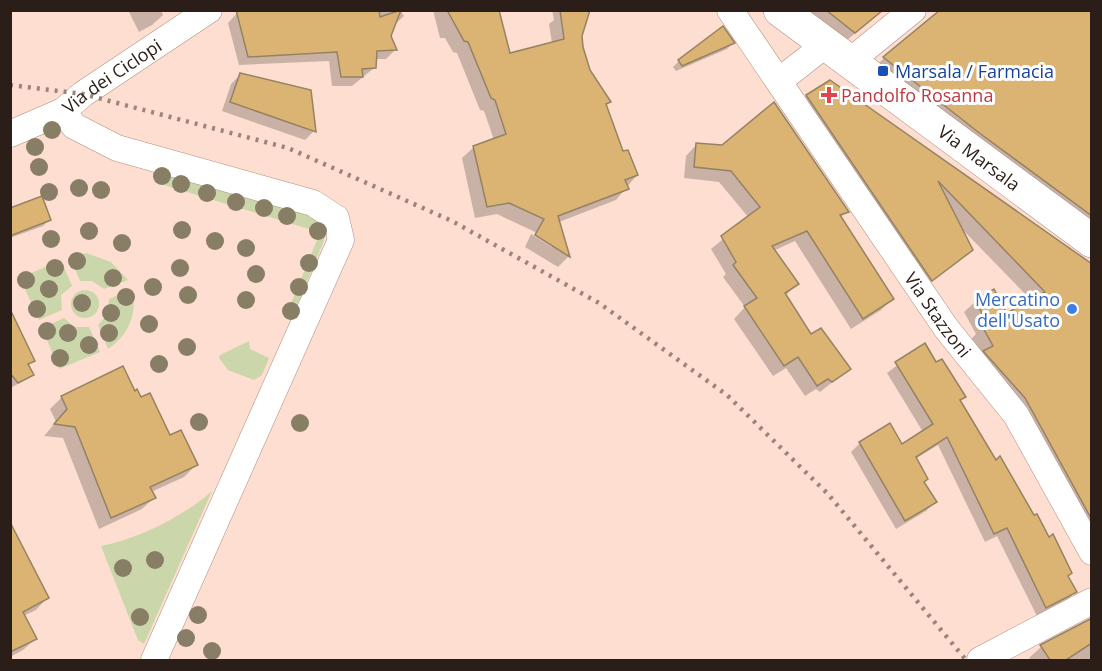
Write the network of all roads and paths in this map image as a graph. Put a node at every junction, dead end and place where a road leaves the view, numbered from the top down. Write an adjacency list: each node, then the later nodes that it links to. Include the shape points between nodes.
1 (209, 10): 7 (street, Via dei Ciclopi)
2 (730, 10): 6 (street, Via Stazzoni)
3 (780, 10): 5 (main road, Via Marsala)
4 (913, 10): 5 (street)
5 (837, 54): 6 (street); 9 (main road, Via Marsala)
6 (779, 81): 10 (street, Via Stazzoni, via 946,328 1016,415)
7 (63, 111): 8 (street, Via dei Ciclopi); 13 (street, via 74,126 117,148 313,203 336,218 341,240)
8 (10, 134)
9 (1092, 241)
10 (1083, 518): 11 (street, Via Stazzoni)
11 (1092, 552)
12 (1092, 601): 14 (street)
13 (154, 660)
14 (980, 660)

